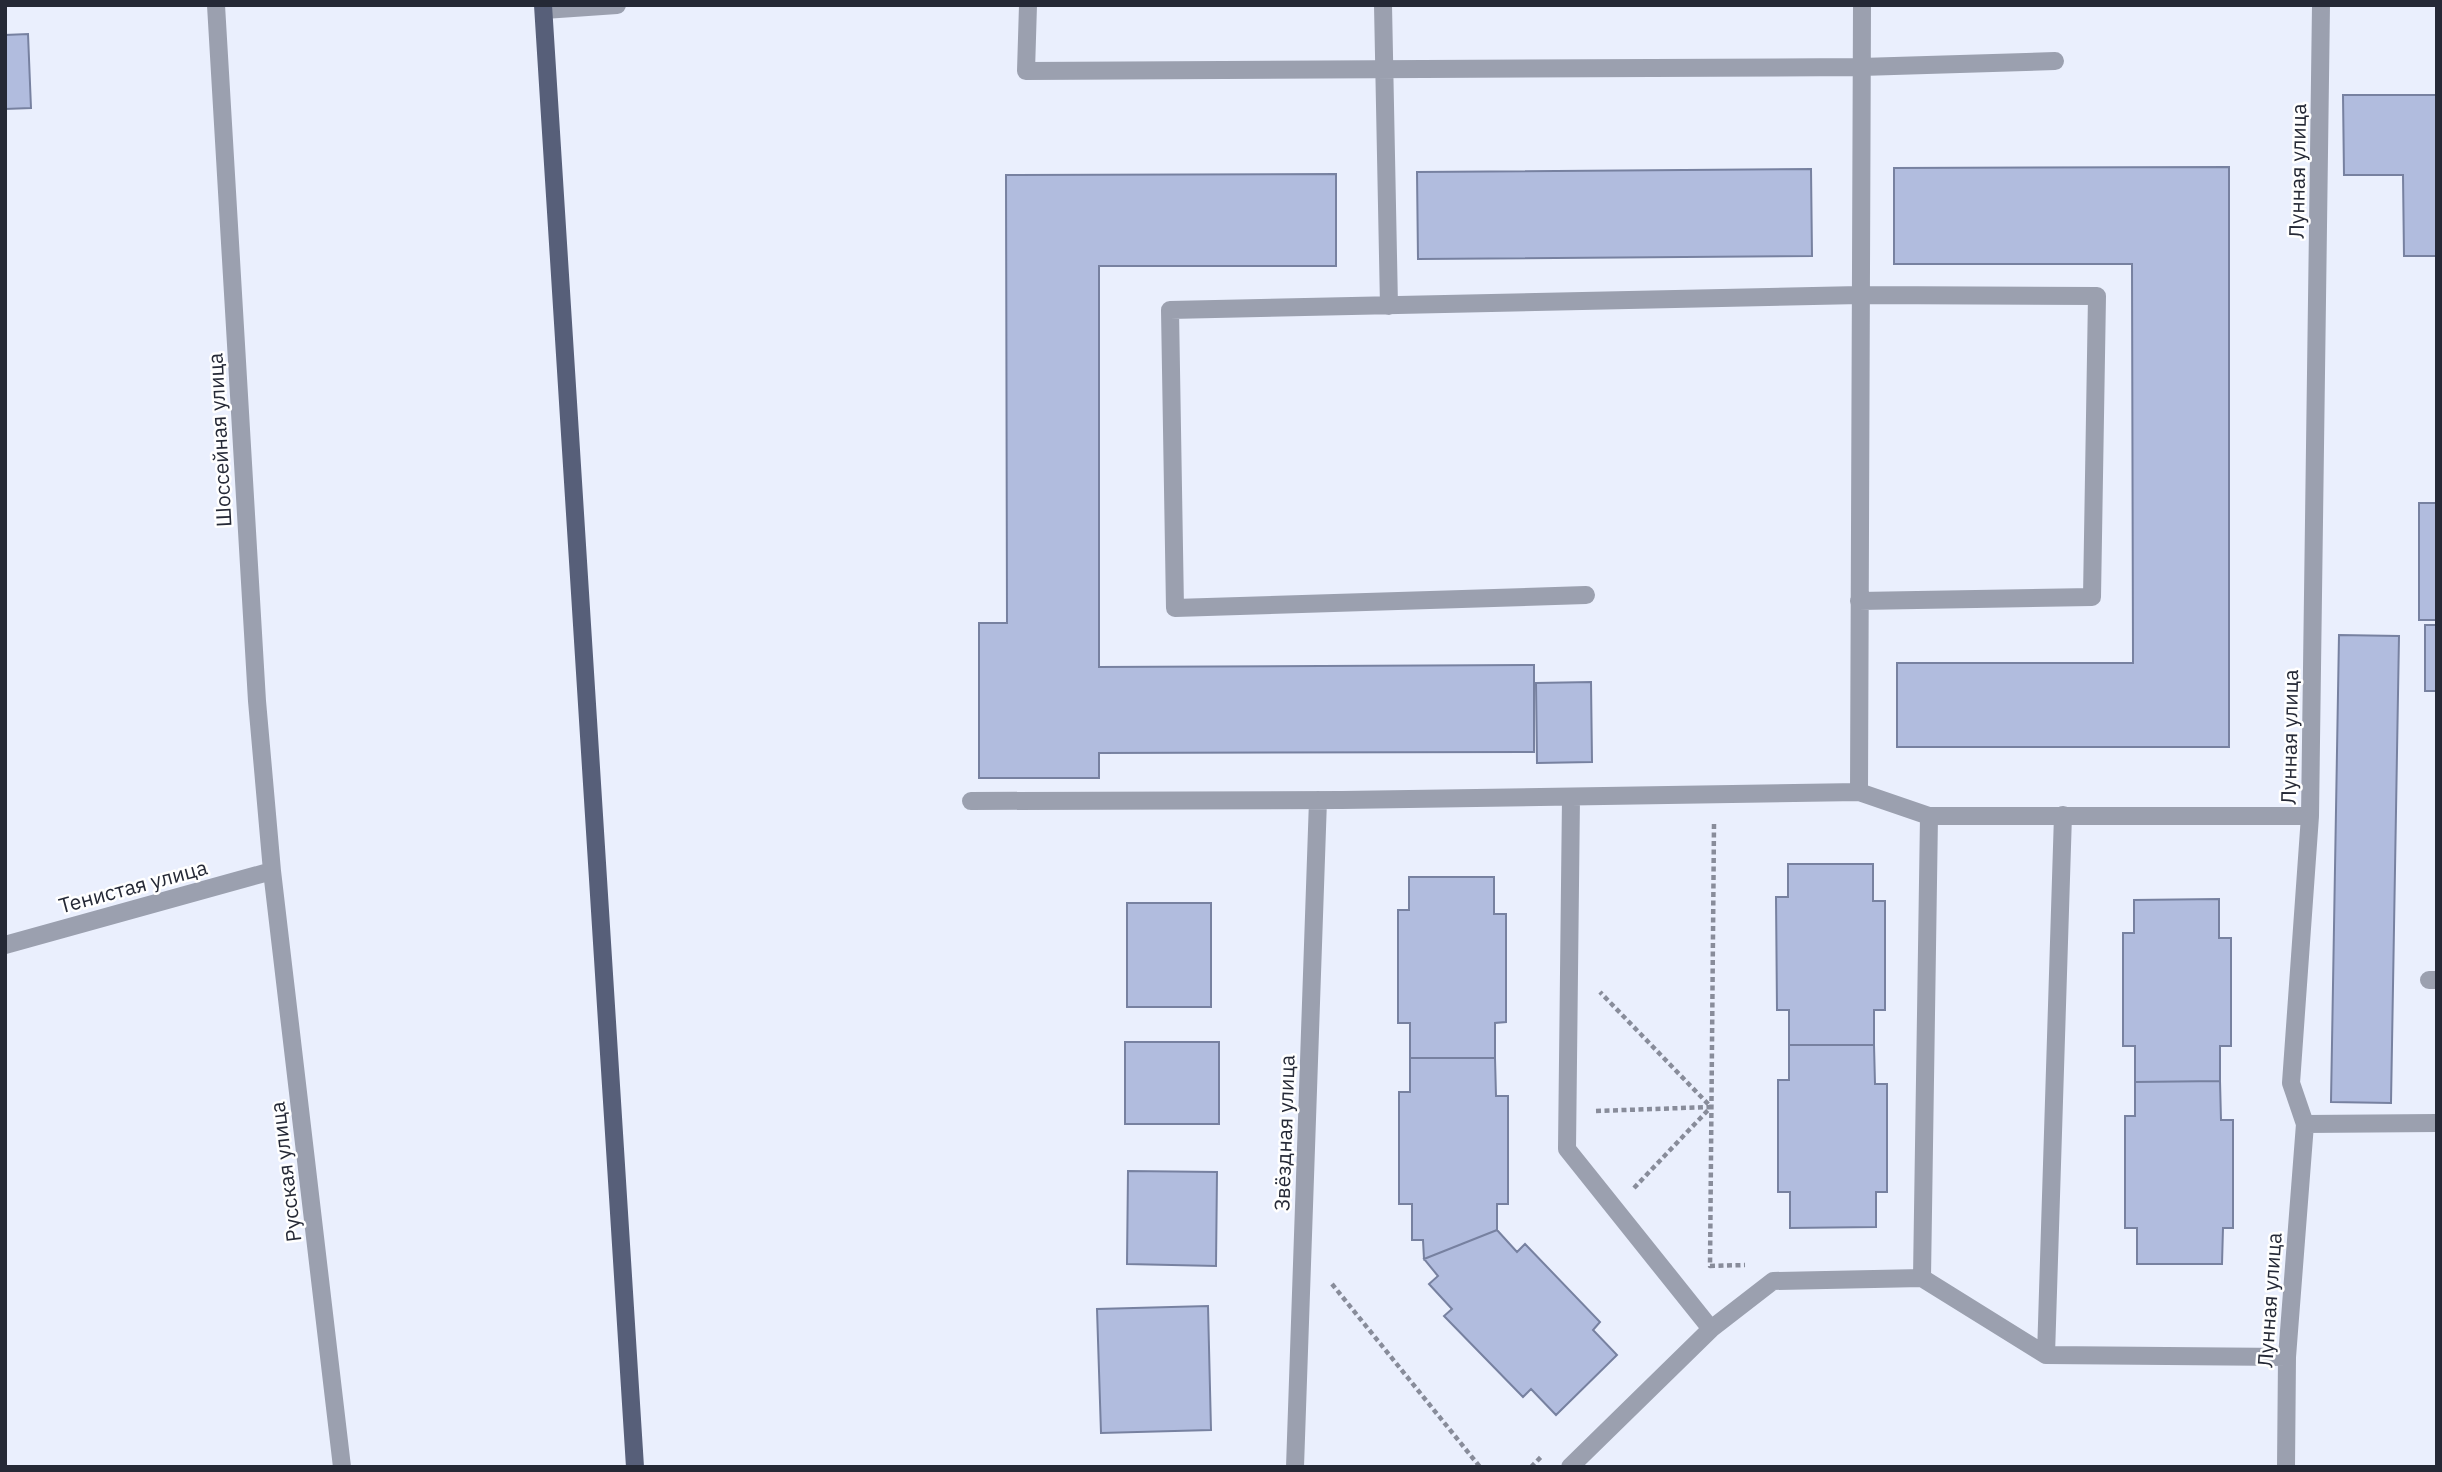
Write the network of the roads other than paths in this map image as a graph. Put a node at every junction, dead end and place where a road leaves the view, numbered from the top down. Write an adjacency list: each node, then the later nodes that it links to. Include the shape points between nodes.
1 (216, 5): 22 (street, Шоссейная улица, via 257,701)
2 (617, 5): 7 (street)
3 (1028, 5): 10 (street, via 1026,71)
4 (1383, 5): 10 (street)
5 (1862, 5): 9 (street)
6 (2321, 5): 21 (street, Лунная улица)
7 (543, 8): 31 (main road)
8 (2055, 61): 9 (street)
9 (1861, 67): 10 (street); 11 (street)
10 (1383, 70): 12 (street)
11 (1860, 295): 12 (street); 14 (street); 14 (street, via 2097,296 2092,597)
12 (1390, 306): 13 (street, via 1170,310 1175,608)
13 (1586, 595)
14 (1859, 601): 15 (street)
15 (1859, 792): 16 (street); 20 (street)
16 (1571, 797): 17 (street); 27 (street, via 1567,1149)
17 (1318, 800): 18 (street); 32 (street, Звёздная улица)
18 (971, 801)
19 (2063, 815): 20 (street); 21 (street); 28 (street)
20 (1929, 816): 26 (street)
21 (2310, 816): 25 (street, Лунная улица, via 2291,1083)
22 (272, 872): 23 (street, Тенистая улица); 30 (street, Русская улица)
23 (5, 945)
24 (2437, 1123): 25 (street)
25 (2305, 1124): 29 (street, Лунная улица)
26 (1922, 1278): 27 (street, via 1773,1281); 28 (street)
27 (1710, 1329): 33 (street)
28 (2046, 1355): 29 (street)
29 (2287, 1357): 34 (street, Лунная улица)
30 (342, 1467)
31 (635, 1467)
32 (1295, 1467)
33 (1570, 1467)
34 (2286, 1467)

